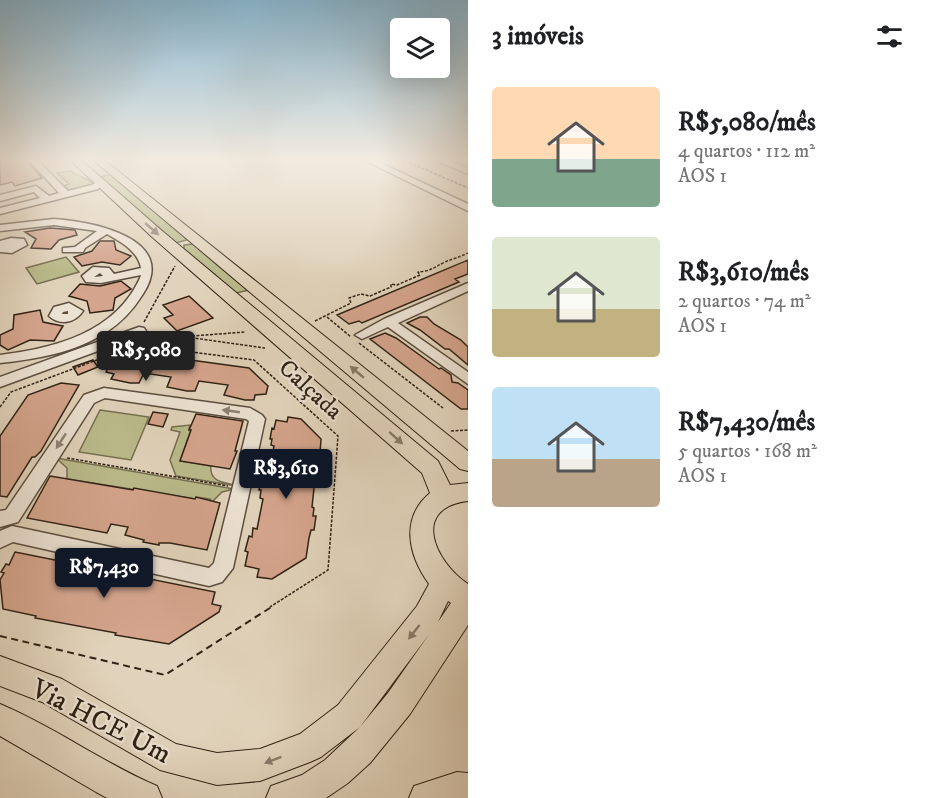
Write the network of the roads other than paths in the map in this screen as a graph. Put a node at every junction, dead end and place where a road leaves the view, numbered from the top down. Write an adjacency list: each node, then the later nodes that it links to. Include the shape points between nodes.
1 (7, 196): 8 (street, via 18,197)
2 (45, 196): 7 (street)
3 (62, 196): 7 (street)
4 (125, 196): 16 (main road, one-way to 16)
5 (137, 196): 14 (main road)
6 (444, 196): 9 (street)
7 (48, 200): 8 (street)
8 (26, 205): 10 (street)
9 (468, 208)
10 (0, 211)
11 (4, 227): 12 (street, via 56,223); 13 (street)
12 (106, 230): 15 (street); 17 (street, via 131,243 146,262)
13 (11, 241)
14 (198, 241): 16 (main road); 20 (main road)
15 (81, 246)
16 (176, 257): 21 (main road)
17 (147, 270): 18 (street); 25 (street, via 130,307)
18 (109, 276)
19 (468, 287): 23 (street)
20 (262, 293): 21 (main road, via 252,301); 30 (main road, one-way to 20)
21 (239, 302): 31 (main road)
22 (72, 317): 25 (street)
23 (389, 322): 26 (street); 28 (street)
24 (139, 331): 29 (street)
25 (94, 334): 27 (street, via 51,350)
26 (362, 335)
27 (0, 359)
28 (468, 379)
29 (0, 382)
30 (393, 402): 31 (main road, via 385,412); 32 (main road)
31 (364, 412): 34 (main road, one-way to 34, via 430,467)
32 (468, 464)
33 (468, 492): 34 (main road)
34 (443, 497): 36 (main road, via 426,512 422,539 433,568)
35 (6, 528): 35 (street, one-way to 35, via 209,578 215,576 223,568 258,422 250,414 99,394 88,399)
36 (444, 581): 37 (main road); 38 (main road, Via HCE Um, one-way to 38, via 427,615 349,716 310,746 260,765 217,769 171,759 51,690)
37 (468, 600): 42 (main road, via 392,715 349,762 313,787)
38 (0, 670)
39 (0, 720): 41 (main road, via 60,750 121,789)
40 (468, 790): 43 (main road, via 456,789)
41 (145, 798)
42 (283, 798)
43 (426, 798)

